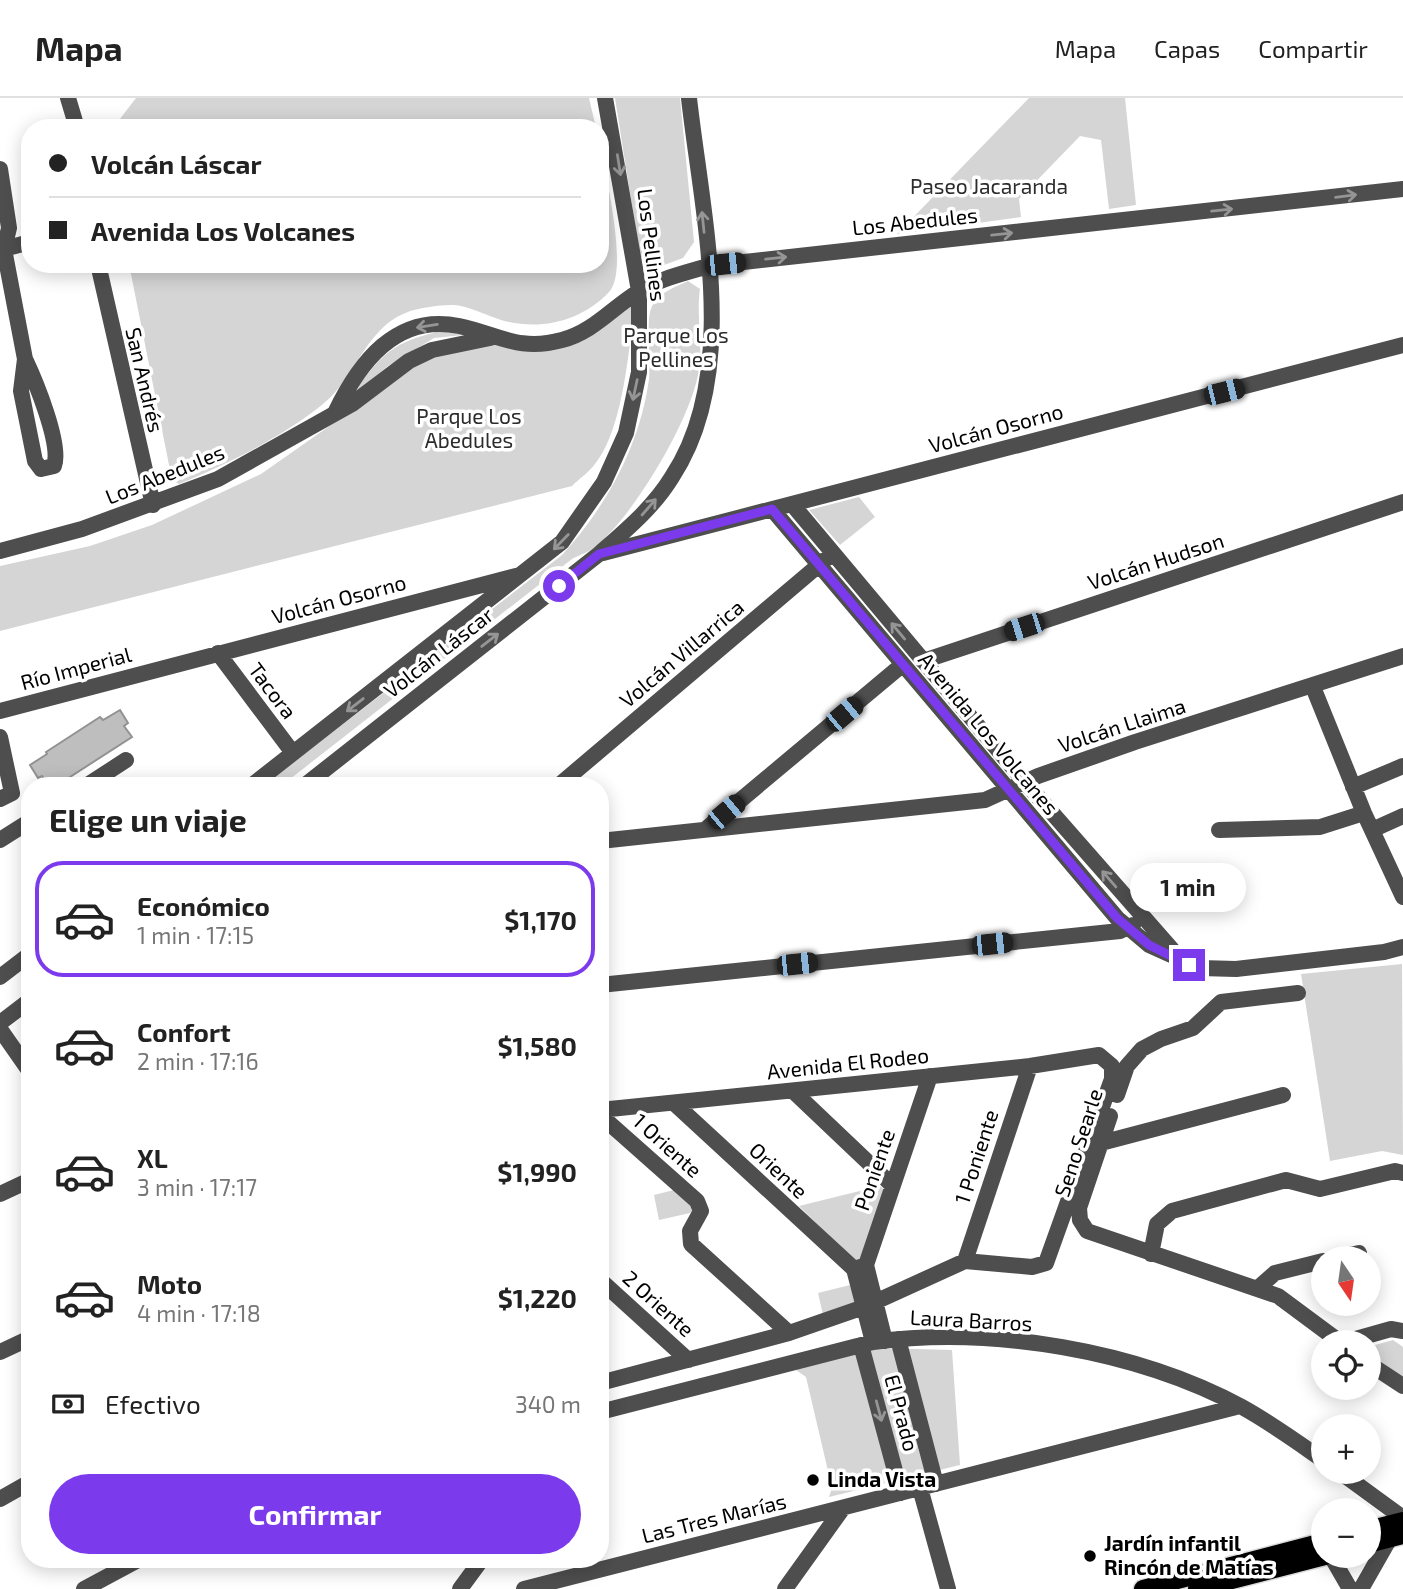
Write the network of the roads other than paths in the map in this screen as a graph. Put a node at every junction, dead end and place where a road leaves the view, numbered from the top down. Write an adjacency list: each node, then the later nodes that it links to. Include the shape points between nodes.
1 (68, 98): 4 (street)
2 (605, 98): 5 (street, Los Pellines, one-way to 5)
3 (689, 98): 11 (street, one-way to 3)
4 (74, 119)
5 (609, 119)
6 (609, 121): 13 (street, Los Pellines, one-way to 13)
7 (0, 169): 10 (street, via 9,228)
8 (1403, 189): 11 (street, Los Abedules, one-way to 8)
9 (21, 243): 10 (street)
10 (2, 246): 16 (street)
11 (708, 266): 13 (street, Los Abedules); 24 (street, one-way to 11, via 659,496 695,434 711,369)
12 (100, 273): 20 (street, San Andrés)
13 (639, 291): 14 (street, Los Abedules, via 582,333 563,340 524,344); 26 (street, Los Pellines, one-way to 26, via 639,372 626,433 590,505 562,542)
14 (492, 338): 17 (street, Los Abedules, via 432,350 409,360); 17 (street, Los Abedules, one-way to 17, via 441,324 402,332 368,357)
15 (1403, 345): 19 (street, Volcán Osorno)
16 (24, 359): 16 (street, via 20,391 35,461 46,470 54,466 55,453 40,388)
17 (335, 413): 20 (street, Los Abedules, via 218,478)
18 (1403, 502): 29 (street, Volcán Hudson)
19 (792, 504): 21 (street, Volcán Osorno); 23 (street, Avenida Los Volcanes)
20 (153, 505): 22 (street, Los Abedules)
21 (772, 509): 24 (street, Volcán Osorno); 25 (street, Avenida Los Volcanes)
22 (0, 551)
23 (833, 553): 25 (street, Volcán Villarrica); 29 (street, Avenida Los Volcanes, one-way to 23)
24 (599, 554): 40 (street, Volcán Láscar, one-way to 24)
25 (819, 565): 30 (street, Avenida Los Volcanes); 41 (street, Volcán Villarrica)
26 (526, 573): 27 (street, Volcán Osorno); 35 (street, Volcán Láscar, one-way to 35)
27 (218, 653): 31 (street, Volcán Osorno); 35 (street, Tacora)
28 (1403, 656): 32 (street, Volcán Llaima)
29 (923, 661): 42 (street, Avenida Los Volcanes)
30 (902, 665): 44 (street, Avenida Los Volcanes); 49 (street)
31 (163, 667): 33 (street, Río Imperial)
32 (1313, 687): 42 (street, Volcán Llaima, via 1135,742); 43 (street)
33 (0, 711)
34 (0, 737): 45 (street, via 12,793)
35 (293, 753): 39 (street, Volcán Láscar)
36 (126, 760): 38 (street)
37 (1403, 766): 43 (street)
38 (100, 777)
39 (262, 777)
40 (319, 777)
41 (569, 777)
42 (1025, 782): 44 (street, Volcán Llaima); 55 (street, Avenida Los Volcanes, one-way to 42)
43 (1353, 788): 46 (street)
44 (1008, 791): 49 (street, Volcán Llaima, via 985,800); 56 (street, Avenida Los Volcanes)
45 (0, 799)
46 (1364, 813): 50 (street, via 1320,827); 51 (street)
47 (1403, 816): 51 (street)
48 (21, 827): 52 (street)
49 (706, 829): 53 (street, Volcán Llaima)
50 (1219, 830)
51 (1372, 830): 54 (street)
52 (0, 840)
53 (609, 840)
54 (1403, 897)
55 (1143, 919): 56 (street); 59 (street, Avenida Los Volcanes)
56 (1128, 928): 59 (street, Avenida Los Volcanes, via 1149,945); 61 (street)
57 (1403, 947): 59 (street, Avenida Los Volcanes, via 1236,969)
58 (21, 961): 60 (street)
59 (1189, 965)
60 (0, 977)
61 (609, 984)
62 (1298, 993): 74 (street, Seno Searle, via 1226,999 1193,1028 1142,1049 1122,1076)
63 (21, 1007): 64 (street)
64 (0, 1023)
65 (0, 1029): 66 (street)
66 (21, 1059)
67 (1030, 1066): 68 (street, Avenida El Rodeo); 80 (street, 1 Poniente); 80 (street, Avenida El Rodeo, via 1100,1055 1112,1066 1112,1079 1046,1263 1032,1267)
68 (930, 1076): 69 (street, Avenida El Rodeo); 77 (street, Poniente)
69 (793, 1091): 71 (street, Avenida El Rodeo); 77 (street)
70 (1283, 1096): 74 (street)
71 (674, 1103): 72 (street, Avenida El Rodeo); 82 (street, Oriente)
72 (609, 1111)
73 (609, 1120): 89 (street, 1 Oriente, via 697,1201 701,1211 690,1231 691,1244)
74 (1101, 1143): 79 (street, Seno Searle, via 1079,1208 1080,1220 1092,1234)
75 (1403, 1173): 79 (street, via 1321,1189 1286,1180 1172,1211 1157,1224)
76 (21, 1184): 78 (street)
77 (892, 1185): 82 (street, Poniente)
78 (0, 1194)
79 (1151, 1254): 84 (street, Seno Searle)
80 (965, 1261): 85 (street)
81 (1311, 1264): 84 (street, via 1275,1273)
82 (860, 1267): 85 (street, El Prado)
83 (609, 1288): 93 (street, 2 Oriente)
84 (1258, 1288): 86 (street, Seno Searle, via 1278,1296)
85 (869, 1304): 89 (street); 91 (street, El Prado)
86 (1326, 1330)
87 (1403, 1331): 88 (street, Seno Searle)
88 (1381, 1332)
89 (789, 1333): 93 (street)
90 (21, 1342): 92 (street)
91 (879, 1342): 97 (street, Laura Barros, via 1000,1341 1086,1351 1180,1379); 98 (street, Laura Barros); 101 (street, El Prado); 103 (street, El Prado, one-way to 103)
92 (0, 1352)
93 (688, 1360): 95 (street)
94 (1381, 1372): 96 (street)
95 (609, 1381)
96 (1403, 1386)
97 (1240, 1406): 99 (street, Laura Barros); 101 (street, Las Tres Marías)
98 (609, 1410)
99 (1311, 1452)
100 (1356, 1484): 106 (street)
101 (928, 1486): 103 (street, Las Tres Marías); 120 (street, El Prado)
102 (21, 1487): 104 (street)
103 (901, 1493): 105 (street, Las Tres Marías)
104 (0, 1499)
105 (843, 1508): 111 (street, Las Tres Marías); 119 (street)
106 (1403, 1520): 107 (main road)
107 (1381, 1526)
108 (1397, 1537): 124 (street)
109 (1311, 1545): 121 (main road)
110 (1311, 1560): 122 (main road)
111 (609, 1567)
112 (123, 1568): 116 (street)
113 (475, 1568): 117 (street)
114 (607, 1568): 118 (street, Las Tres Marías)
115 (1338, 1568): 123 (street)
116 (84, 1589)
117 (460, 1589)
118 (524, 1589)
119 (785, 1589)
120 (948, 1589)
121 (1143, 1589)
122 (1197, 1589)
123 (1350, 1589)
124 (1361, 1589)

